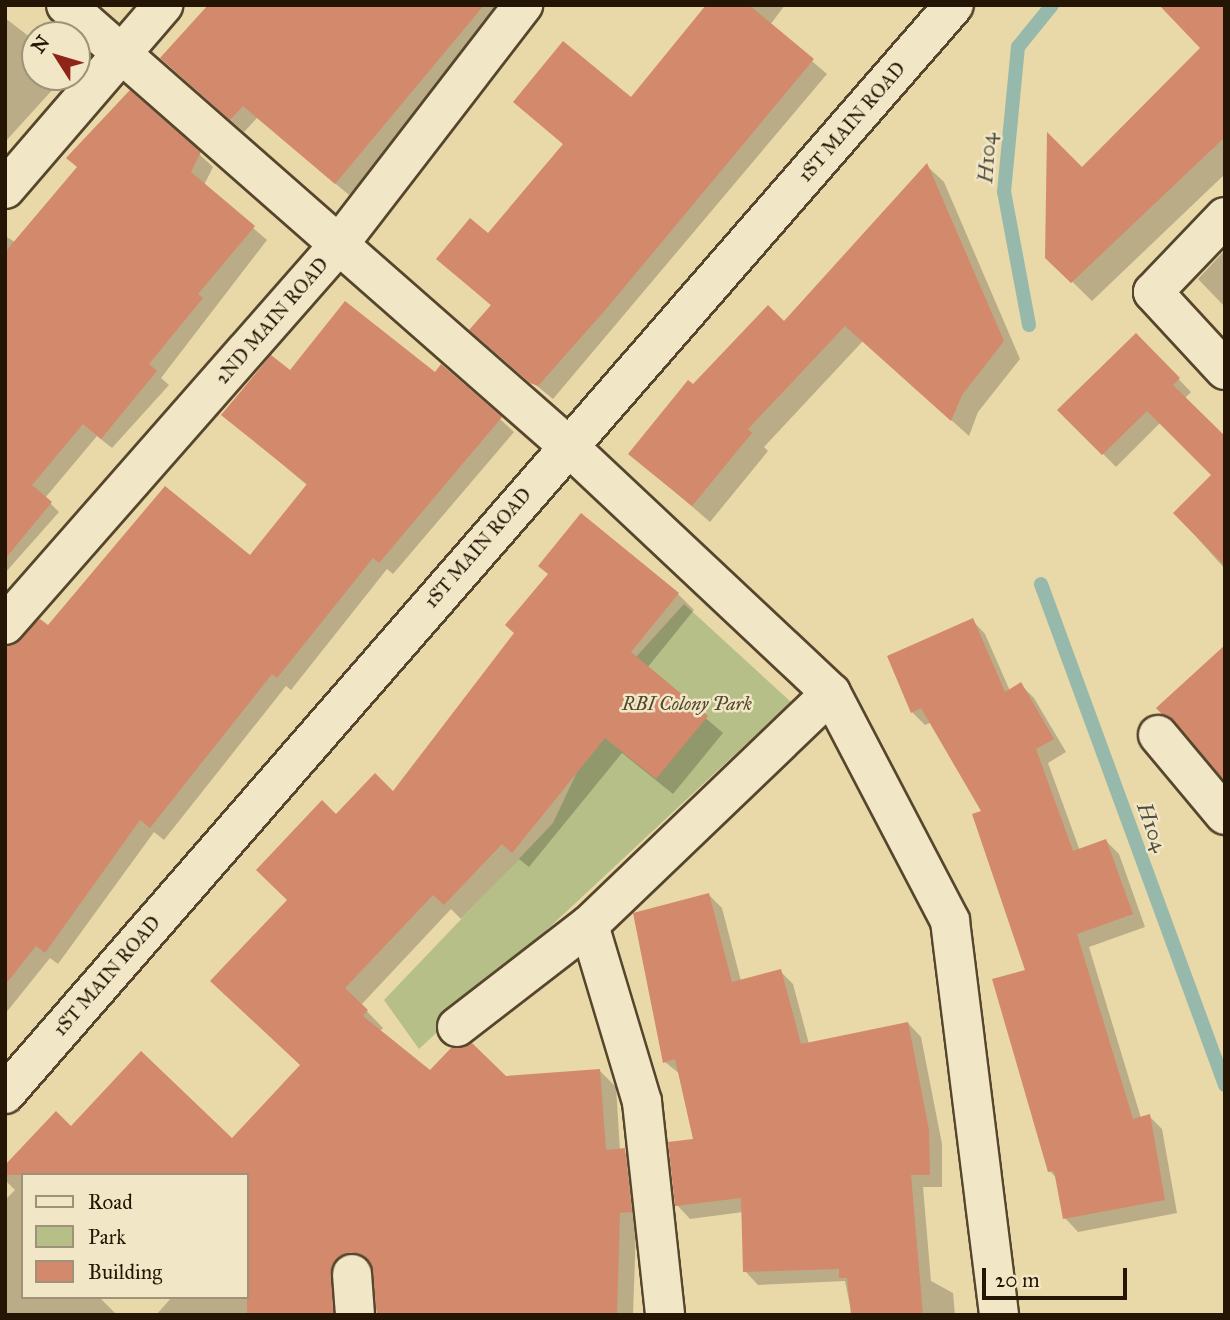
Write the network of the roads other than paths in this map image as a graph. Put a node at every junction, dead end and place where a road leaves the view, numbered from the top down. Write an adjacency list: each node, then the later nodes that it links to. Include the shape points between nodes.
1 (66, 5): 5 (street)
2 (163, 5): 5 (street)
3 (523, 5): 8 (street, 2ND MAIN ROAD)
4 (954, 5): 10 (street, 1ST MAIN ROAD)
5 (126, 53): 6 (street); 8 (street)
6 (5, 189)
7 (1225, 217): 9 (street, via 1153,292)
8 (336, 248): 10 (street); 11 (street, 2ND MAIN ROAD)
9 (1225, 370)
10 (567, 445): 12 (street); 17 (street, 1ST MAIN ROAD)
11 (5, 625)
12 (831, 694): 15 (street); 21 (street, via 950,921)
13 (1158, 735): 14 (street)
14 (1225, 814)
15 (589, 925): 16 (street); 20 (street, via 642,1102)
16 (457, 1027)
17 (5, 1094)
18 (352, 1274): 19 (street)
19 (355, 1315)
20 (665, 1315)
21 (999, 1315)

